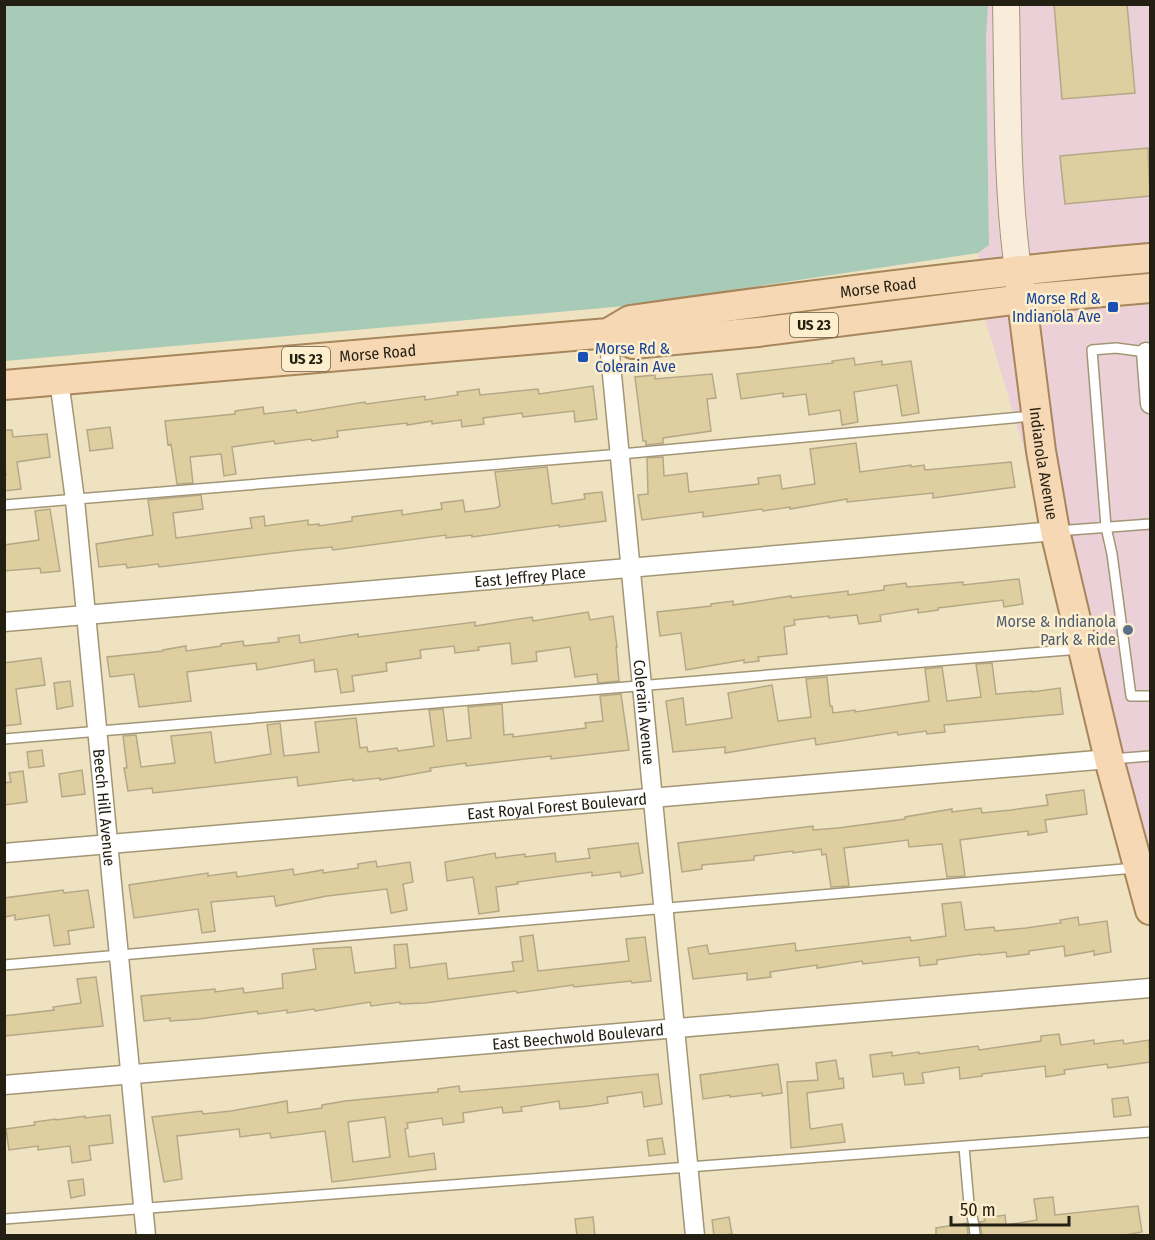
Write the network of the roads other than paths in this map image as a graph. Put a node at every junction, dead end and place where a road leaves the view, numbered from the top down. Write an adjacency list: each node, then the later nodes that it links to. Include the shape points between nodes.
1 (1006, 4): 3 (main road, Indianola Avenue, via 1009,146)
2 (1150, 258): 3 (main road, Morse Road)
3 (1018, 270): 5 (main road, Indianola Avenue); 6 (main road, Morse Road / US 23, via 630,320)
4 (1150, 288): 5 (main road, Morse Road)
5 (1022, 299): 6 (main road, Morse Road / US 23, via 633,345); 11 (main road, Indianola Avenue)
6 (608, 333): 8 (main road, Morse Road / US 23); 12 (street, Colerain Avenue)
7 (1146, 352): 10 (street); 16 (lane, via 1092,350)
8 (59, 380): 9 (main road, Morse Road / US 23); 13 (street, Beech Hill Avenue)
9 (4, 385)
10 (1150, 404)
11 (1036, 416): 12 (lane); 17 (main road, Indianola Avenue)
12 (621, 454): 13 (lane); 18 (street, Colerain Avenue)
13 (75, 500): 14 (lane); 19 (street, Beech Hill Avenue)
14 (4, 506)
15 (1150, 524): 16 (lane)
16 (1106, 527): 17 (lane); 23 (lane, via 1131,696)
17 (1054, 531): 18 (street, East Jeffrey Place); 21 (main road, Indianola Avenue)
18 (632, 568): 19 (street, East Jeffrey Place); 22 (street, Colerain Avenue)
19 (87, 615): 20 (street, East Jeffrey Place); 24 (street, Beech Hill Avenue)
20 (4, 622)
21 (1082, 649): 22 (lane); 27 (main road, Indianola Avenue)
22 (643, 686): 24 (lane); 28 (street, Colerain Avenue)
23 (1150, 696)
24 (98, 731): 25 (lane); 29 (street, Beech Hill Avenue)
25 (4, 739)
26 (1150, 756): 27 (lane)
27 (1109, 759): 28 (street, East Royal Forest Boulevard); 31 (main road, Indianola Avenue)
28 (654, 798): 29 (street, East Royal Forest Boulevard); 32 (street, Colerain Avenue)
29 (109, 844): 30 (street, East Royal Forest Boulevard); 34 (street, Beech Hill Avenue)
30 (4, 853)
31 (1139, 867): 32 (lane); 33 (main road, Indianola Avenue)
32 (664, 908): 34 (lane); 37 (street, Colerain Avenue)
33 (1150, 910)
34 (119, 955): 35 (lane); 38 (street, Beech Hill Avenue)
35 (4, 965)
36 (1150, 988): 37 (street, East Beechwold Boulevard)
37 (676, 1028): 38 (street, East Beechwold Boulevard); 42 (street, Colerain Avenue)
38 (131, 1074): 39 (street, East Beechwold Boulevard); 43 (street, Beech Hill Avenue)
39 (4, 1085)
40 (1150, 1132): 41 (lane)
41 (963, 1147): 42 (lane); 47 (lane)
42 (689, 1167): 43 (lane); 46 (street, Colerain Avenue)
43 (144, 1209): 44 (lane); 45 (street, Beech Hill Avenue)
44 (4, 1220)
45 (146, 1236)
46 (695, 1236)
47 (975, 1236)

